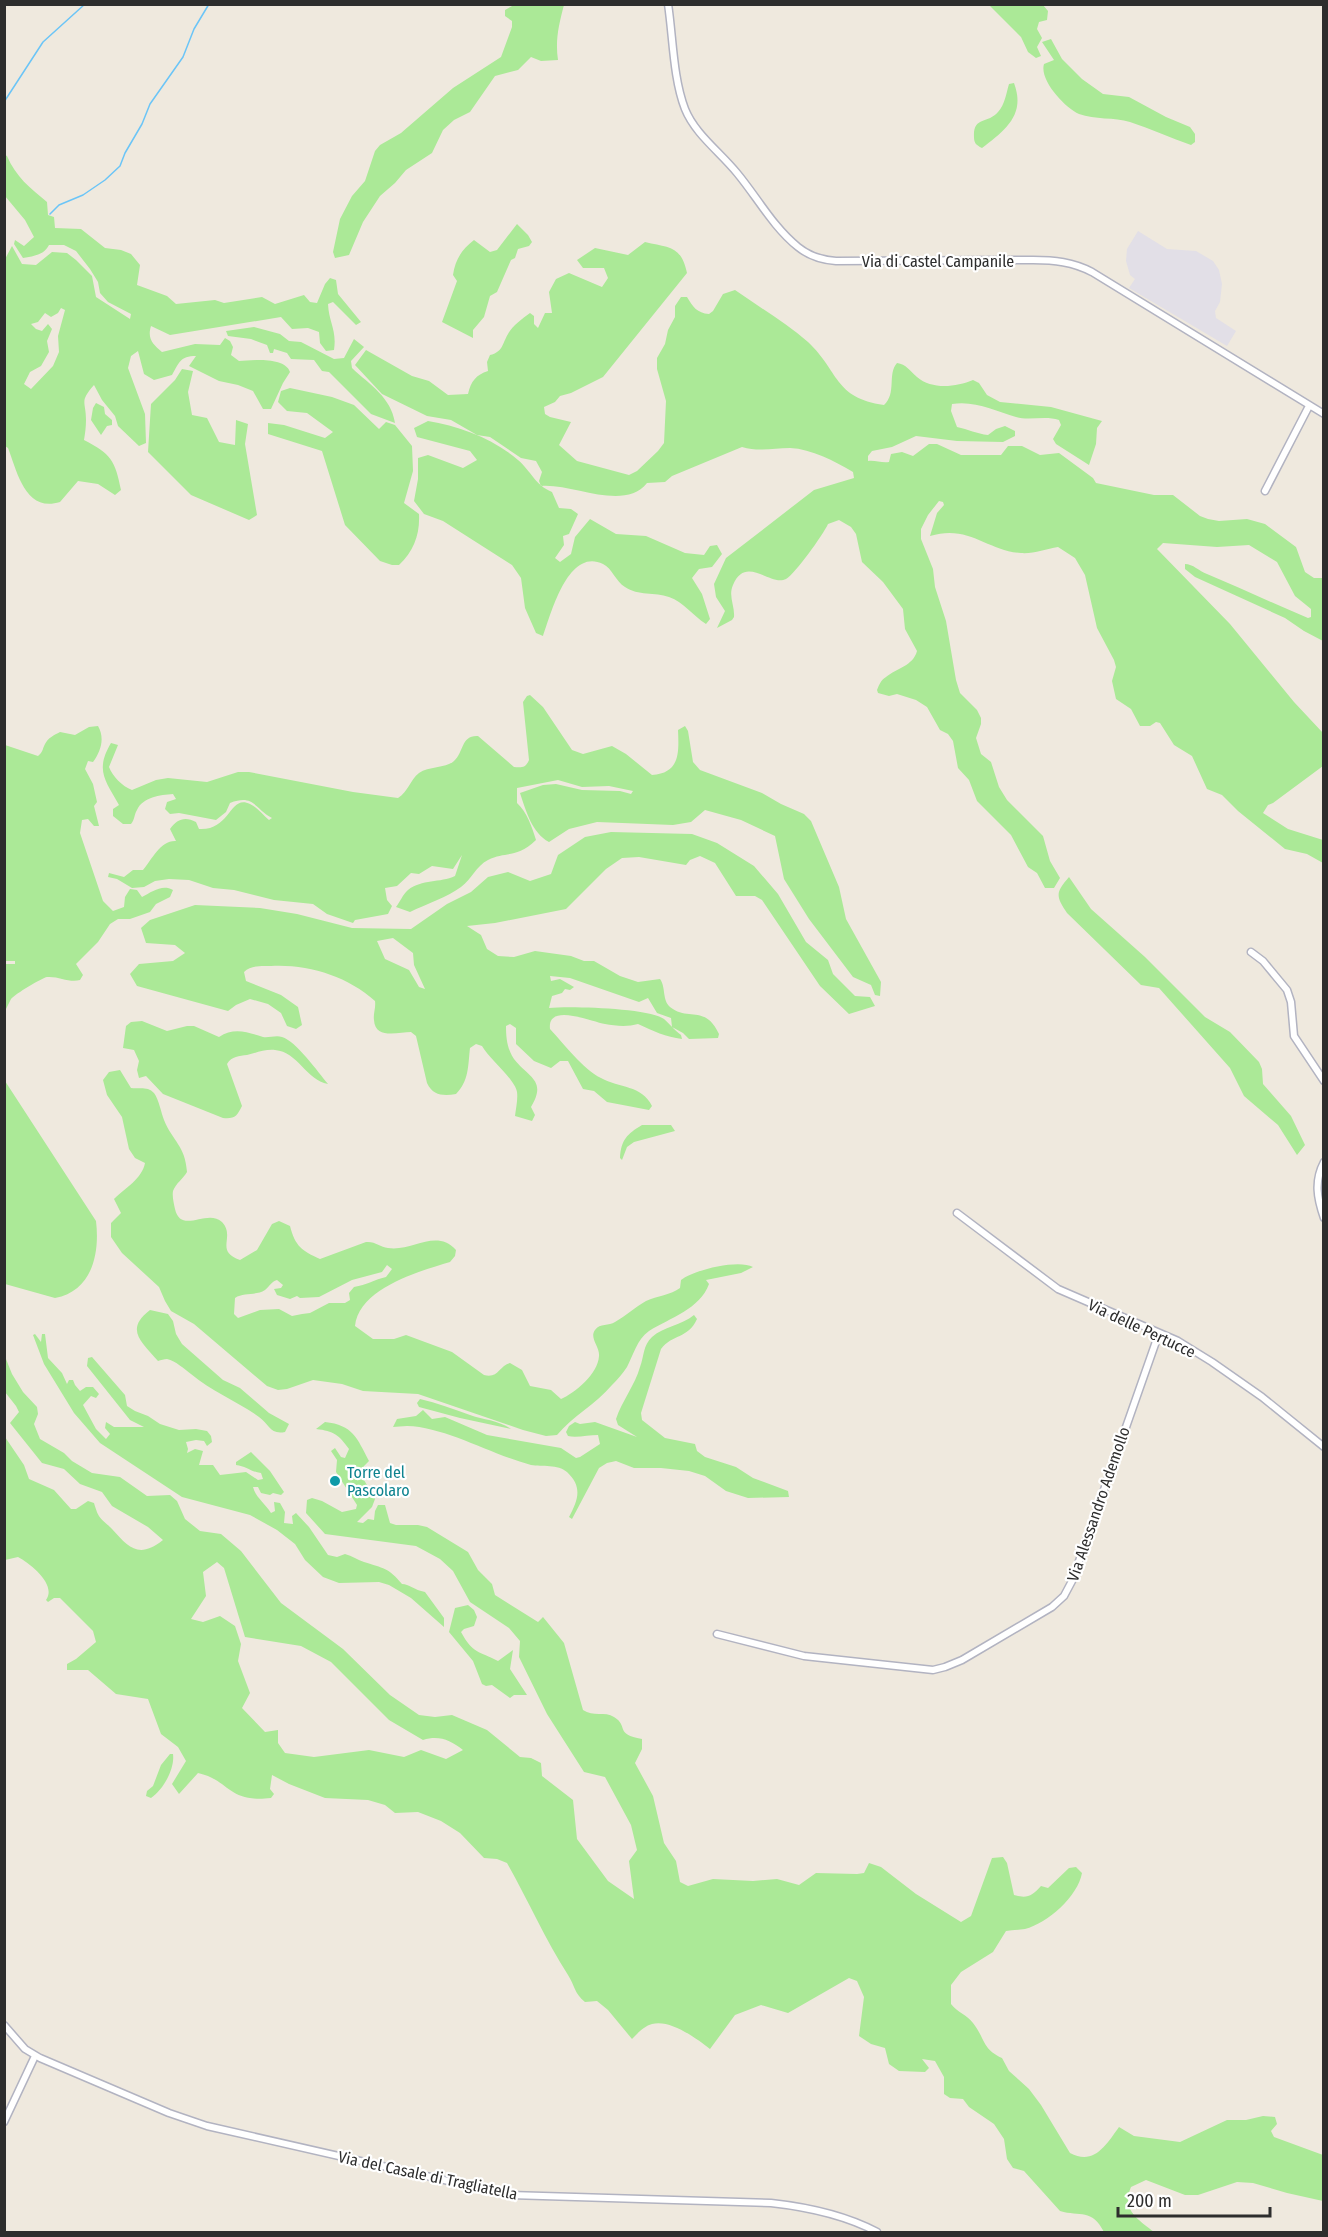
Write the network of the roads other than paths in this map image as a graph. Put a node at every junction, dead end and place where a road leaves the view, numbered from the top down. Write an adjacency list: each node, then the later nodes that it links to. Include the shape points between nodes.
1 (668, 4): 2 (street, Via di Castel Campanile, via 680,90 688,115 783,233 804,252 836,261 1033,260 1077,266)
2 (1309, 406): 3 (street, Via di Castel Campanile); 4 (street)
3 (1323, 414)
4 (1265, 491)
5 (1251, 952): 6 (street, via 1285,987 1294,1036)
6 (1323, 1081)
7 (1323, 1162): 9 (street, via 1317,1181)
8 (957, 1213): 10 (street, Via delle Pertucce, via 1058,1289)
9 (1323, 1218)
10 (1159, 1333): 11 (street, Via delle Pertucce, via 1222,1368); 12 (street, Via Alessandro Ademollo, via 1072,1581 1063,1598 1052,1607 959,1662 933,1670 804,1656)
11 (1323, 1447)
12 (717, 1635)
13 (4, 2025): 14 (street, Via del Casale di Tragliatella)
14 (34, 2056): 15 (street); 16 (street, Via del Casale di Tragliatella, via 189,2120 478,2189 539,2197 800,2206)
15 (4, 2122)
16 (878, 2232)

